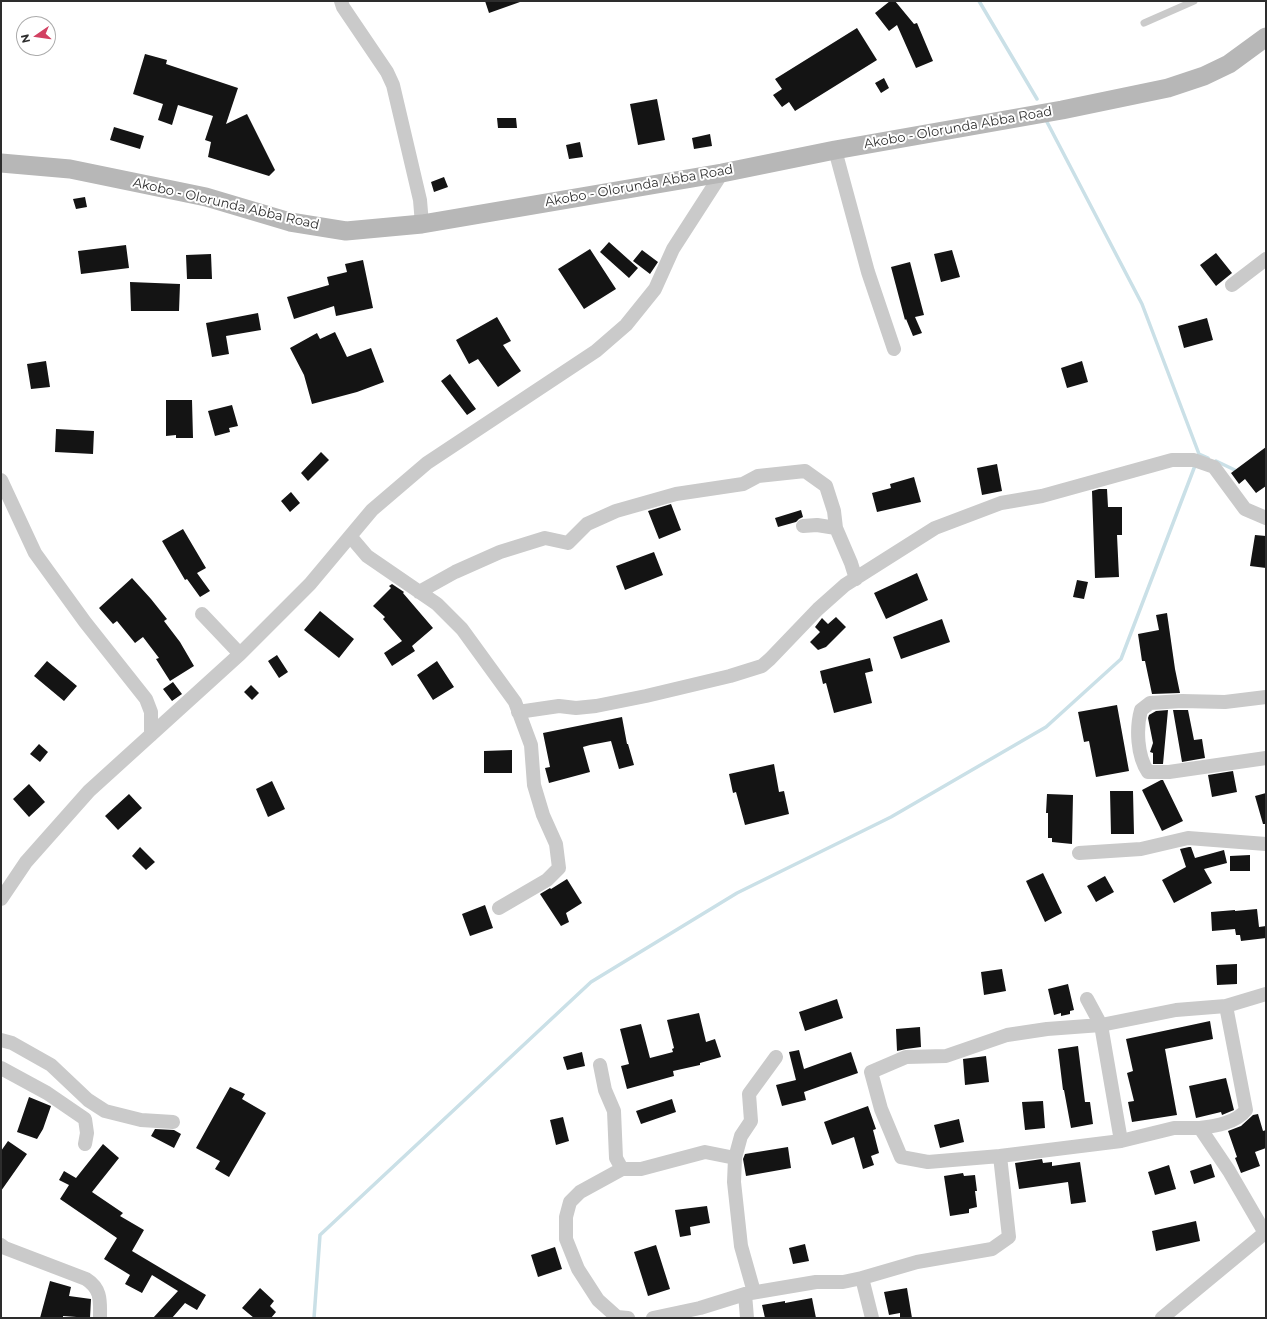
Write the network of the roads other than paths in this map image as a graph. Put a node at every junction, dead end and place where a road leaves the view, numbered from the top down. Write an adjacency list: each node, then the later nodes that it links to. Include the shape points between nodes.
1 (341, 1): 8 (street, via 393,85 420,200)
2 (1192, 1): 3 (lane)
3 (1144, 23)
4 (1266, 37): 5 (main road, Akobo - Olorunda Abba Road, via 1229,64 1204,76 1168,88 1062,110)
5 (835, 150): 7 (main road, Akobo - Olorunda Abba Road); 11 (street, via 866,266)
6 (1, 163): 8 (main road, Akobo - Olorunda Abba Road, via 70,169 206,197 290,222 346,231)
7 (722, 173): 8 (main road, Akobo - Olorunda Abba Road); 16 (street, via 673,249 655,289 626,325 596,350 427,463 372,510)
8 (422, 224)
9 (1266, 259): 10 (street)
10 (1232, 285)
11 (894, 349)
12 (1, 480): 23 (street, via 35,553 146,699 151,712)
13 (1266, 518): 17 (street, via 1245,509 1214,467 1194,460 1172,460 1042,496 1001,503 963,517 935,528)
14 (803, 526): 15 (street)
15 (836, 528): 17 (street); 18 (street, via 826,486 804,471 758,476 743,484 676,494 616,511 587,524 568,543 545,538 500,552)
16 (350, 536): 18 (street, via 367,556); 20 (street, via 310,584)
17 (856, 579): 22 (street, via 845,585 818,609 762,666 730,676 596,706 559,706)
18 (419, 592): 22 (street, via 437,604 462,629 515,702)
19 (202, 614): 20 (street)
20 (240, 654): 23 (street)
21 (1266, 696): 24 (street, via 1225,702 1150,703 1141,710 1138,721 1139,743 1144,767 1148,772 1169,772)
22 (518, 712): 28 (street, via 531,745 534,785 543,816 556,844 559,868 547,880)
23 (151, 735): 27 (street, via 89,791 26,862)
24 (1266, 758)
25 (1266, 844): 26 (street, via 1188,838 1141,849)
26 (1079, 852)
27 (1, 899)
28 (500, 908)
29 (1266, 994): 31 (street)
30 (1087, 999): 32 (street)
31 (1226, 1006): 32 (street, via 1176,1010); 38 (street, via 1246,1110 1242,1116)
32 (1101, 1025): 39 (street); 41 (street, via 1007,1035 946,1056 906,1057 870,1072 881,1108 901,1157 928,1162)
33 (1, 1040): 37 (street, via 12,1043 50,1064 88,1100 105,1111 141,1120)
34 (776, 1057): 42 (street, via 749,1094 750,1120 741,1136)
35 (600, 1065): 43 (street, via 605,1090 614,1111 616,1158)
36 (1, 1068): 40 (street, via 47,1092 85,1119 88,1133)
37 (173, 1122)
38 (1200, 1128): 39 (street, via 1174,1128); 44 (street, via 1229,1170)
39 (1121, 1141): 41 (street)
40 (85, 1144)
41 (1000, 1156): 46 (street, via 1009,1236 992,1248 917,1262)
42 (735, 1158): 43 (street, via 705,1152 641,1169); 47 (street, via 734,1182)
43 (622, 1169): 49 (street, via 580,1192 570,1202 566,1217 566,1239 578,1269 598,1300 617,1317)
44 (1265, 1232): 53 (street)
45 (1, 1245): 48 (street, via 94,1284 100,1298)
46 (862, 1278): 47 (street, via 842,1282 816,1282); 52 (street)
47 (749, 1293): 50 (street, via 700,1308); 51 (street)
48 (100, 1318)
49 (628, 1318)
50 (653, 1318)
51 (747, 1318)
52 (872, 1318)
53 (1162, 1318)

